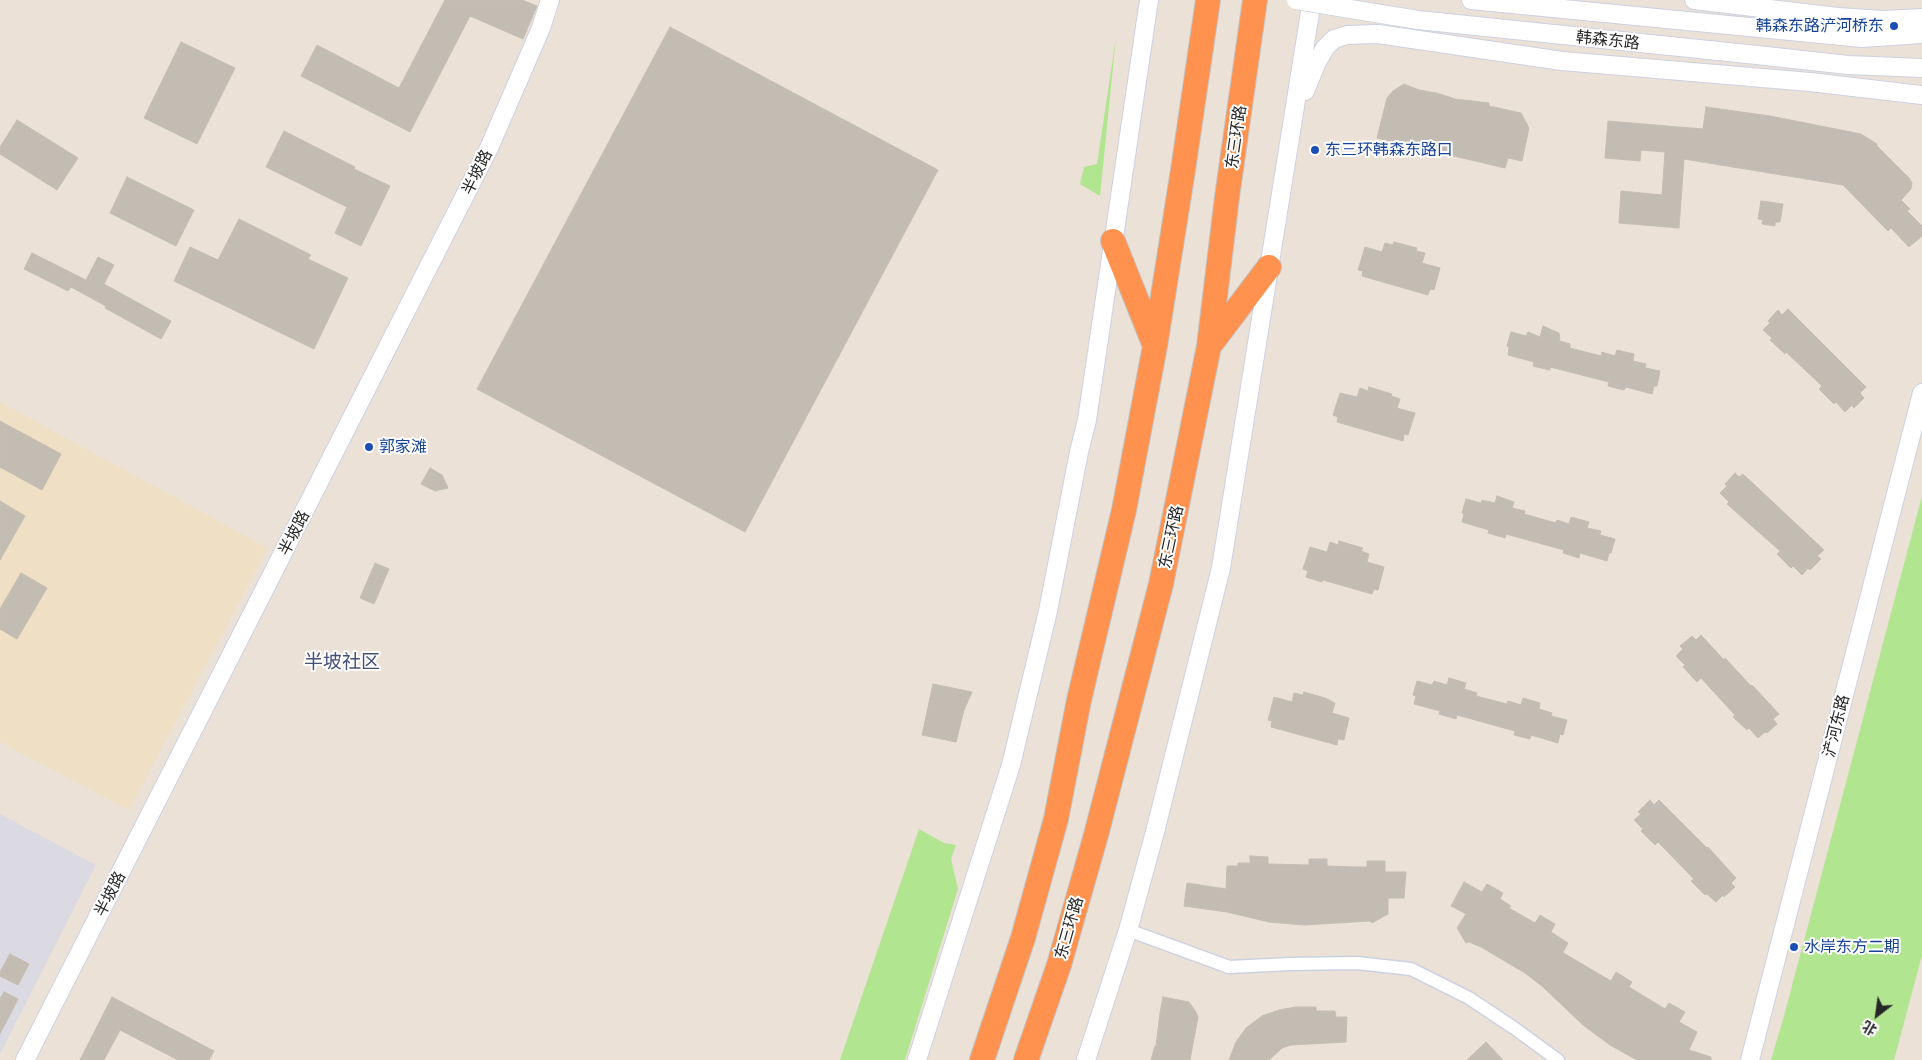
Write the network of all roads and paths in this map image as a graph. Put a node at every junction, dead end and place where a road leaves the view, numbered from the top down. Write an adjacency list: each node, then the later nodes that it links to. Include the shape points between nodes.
1 (550, 0): 25 (main road, 半坡路, via 489,148)
2 (1136, 0): 11 (main road)
3 (1149, 0): 11 (main road)
4 (1208, 0): 21 (highway)
5 (1255, 0): 22 (highway, 东三环路)
6 (1296, 0): 13 (main road, 韩森东路, bridge, via 1418,20)
7 (1312, 0): 18 (main road)
8 (1471, 0): 12 (main road, 韩森东路, via 1862,38)
9 (1694, 0): 10 (main road, via 1838,17)
10 (1922, 18)
11 (1145, 27): 19 (main road)
12 (1922, 34)
13 (1848, 65): 14 (main road, 韩森东路); 15 (main road); 16 (main road)
14 (1922, 68)
15 (1810, 82): 16 (main road); 18 (main road, via 1562,61 1378,34 1347,35 1334,39 1325,48)
16 (1891, 91): 17 (main road)
17 (1922, 95)
18 (1292, 124): 20 (main road)
19 (1113, 241): 21 (highway); 26 (main road, via 1087,420 1046,621 1011,765)
20 (1269, 267): 22 (highway); 24 (main road, via 1221,568)
21 (1155, 346): 27 (highway, via 1124,510 1079,700 1056,819 1024,938)
22 (1209, 346): 28 (highway, 东三环路, via 1161,584 1096,835 1059,965)
23 (1922, 392): 31 (main road, 浐河东路)
24 (1128, 930): 29 (main road); 30 (street, via 1229,968 1357,963 1411,969 1469,998)
25 (25, 1060)
26 (917, 1060)
27 (982, 1060)
28 (1026, 1060)
29 (1086, 1060)
30 (1558, 1060)
31 (1750, 1060)

